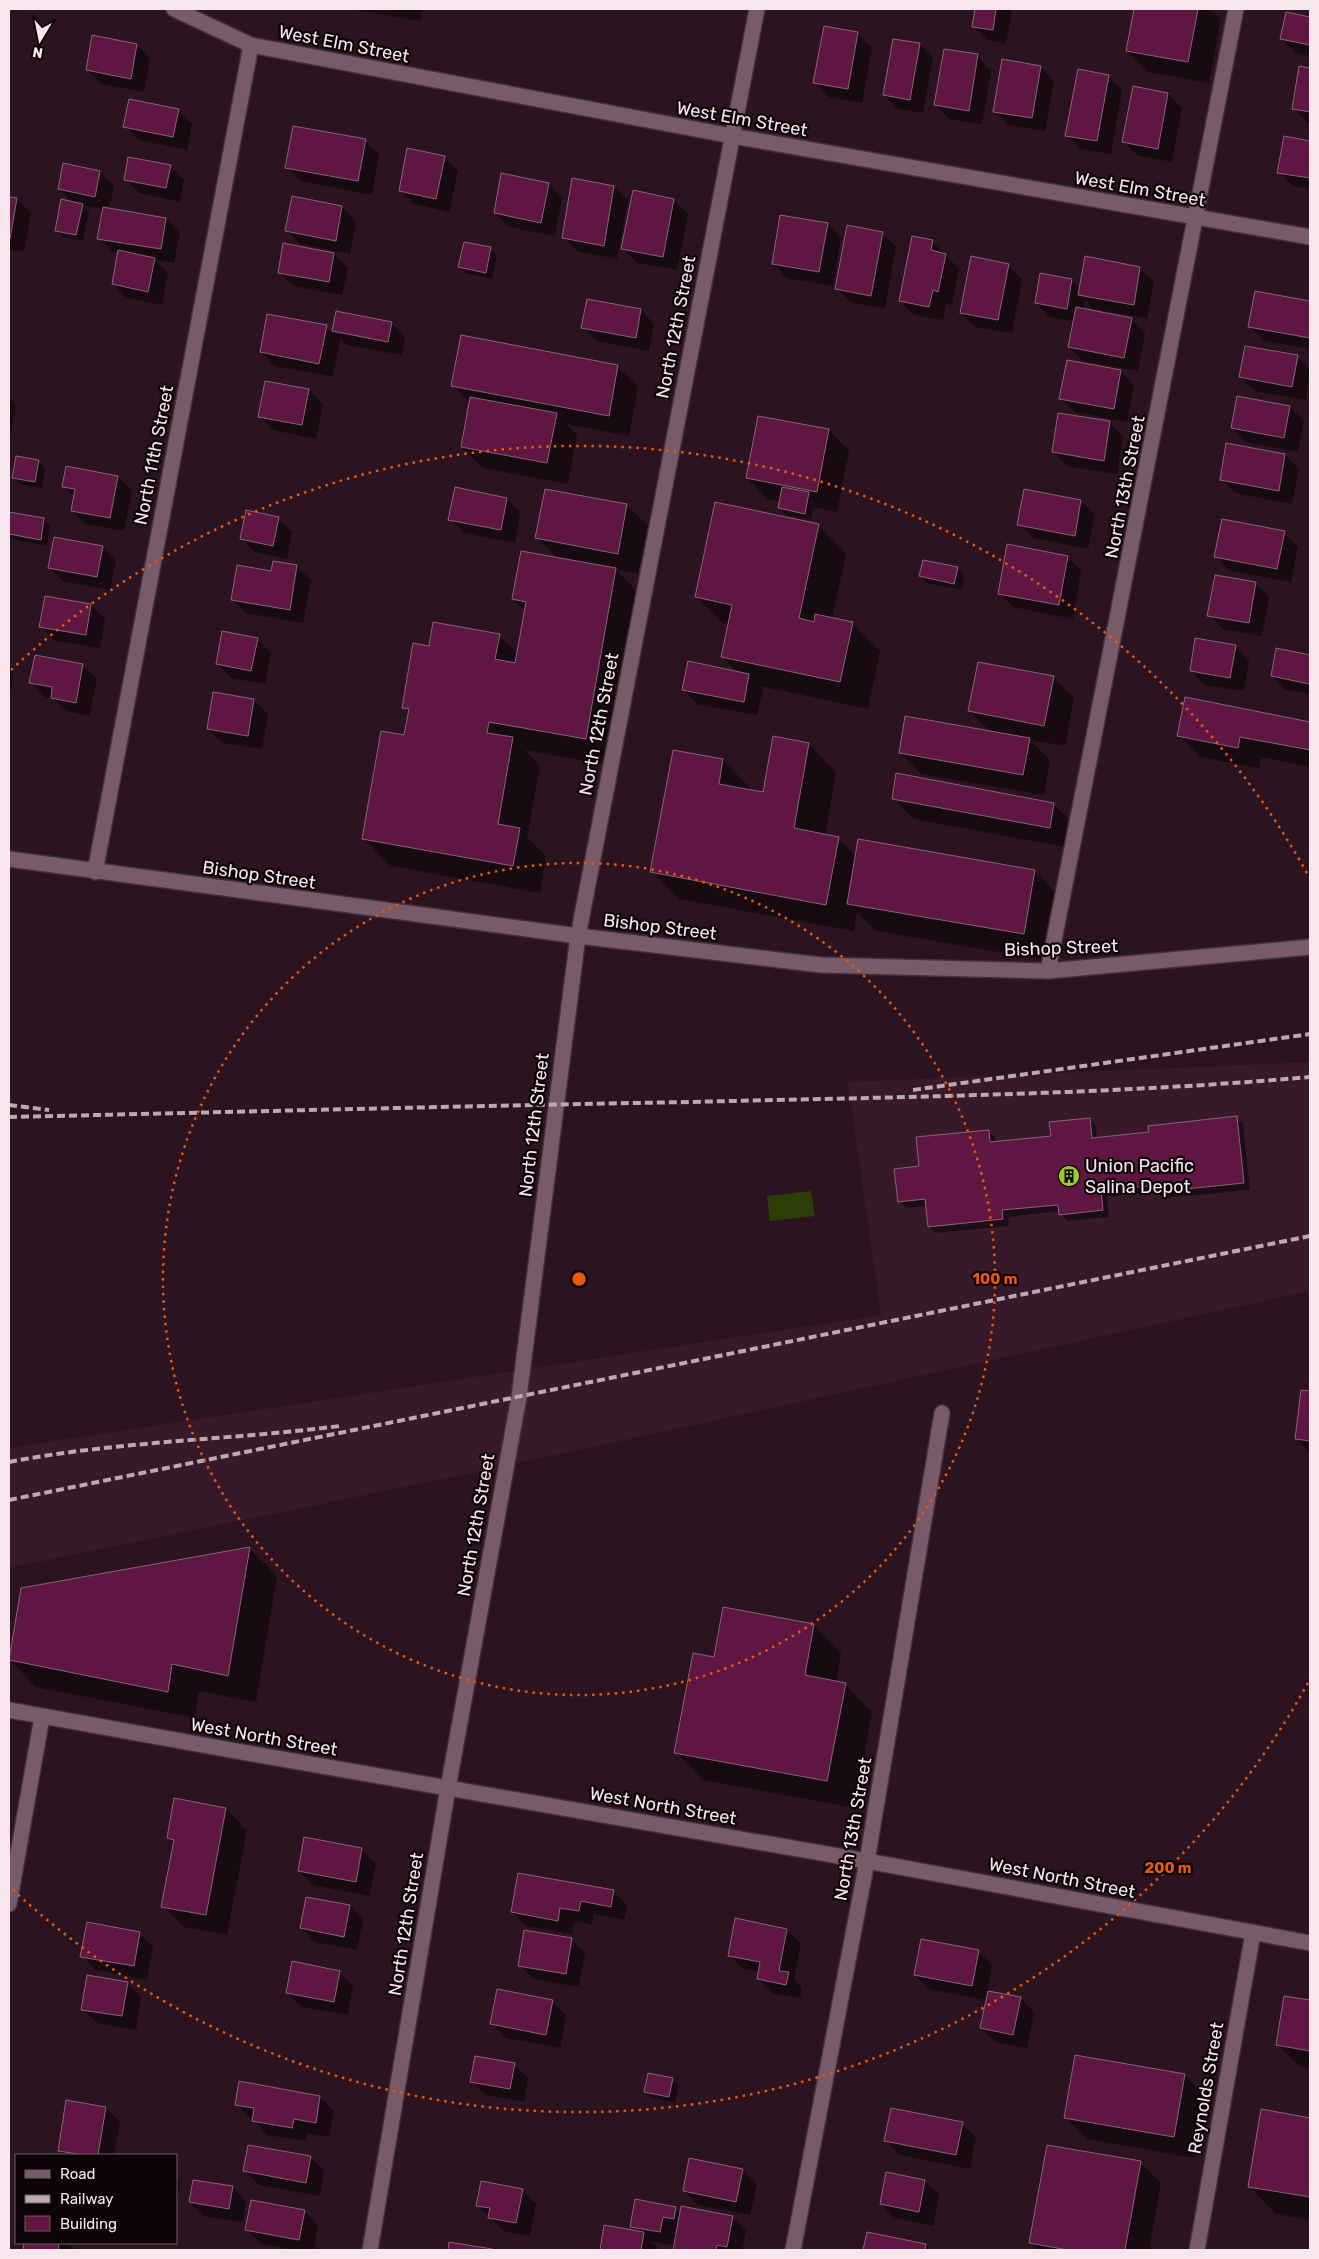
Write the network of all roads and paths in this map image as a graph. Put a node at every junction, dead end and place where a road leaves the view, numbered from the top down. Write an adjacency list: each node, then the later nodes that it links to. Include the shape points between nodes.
1 (174, 9): 4 (street, West Elm Street)
2 (757, 9): 5 (street, North 12th Street)
3 (1236, 9): 6 (street, North 13th Street)
4 (251, 45): 5 (street, West Elm Street); 9 (street, North 11th Street)
5 (732, 136): 6 (street, West Elm Street); 10 (street, North 12th Street)
6 (1197, 218): 7 (street, West Elm Street); 12 (street, North 13th Street)
7 (1310, 238)
8 (9, 859): 9 (street, Bishop Street)
9 (95, 872): 10 (street, Bishop Street)
10 (578, 936): 12 (street, Bishop Street, via 820,965); 16 (street, North 12th Street, via 519,1397)
11 (1310, 947): 12 (street, Bishop Street)
12 (1048, 971)
13 (942, 1413): 17 (street, North 13th Street)
14 (9, 1710): 15 (street, West North Street)
15 (42, 1717): 16 (street, West North Street); 18 (street)
16 (448, 1788): 17 (street, West North Street); 21 (street, North 12th Street)
17 (868, 1860): 19 (street, West North Street); 22 (street, North 13th Street)
18 (9, 1904)
19 (1253, 1933): 20 (street, West North Street); 23 (street, Reynolds Street)
20 (1310, 1943)
21 (370, 2250)
22 (792, 2250)
23 (1197, 2250)

